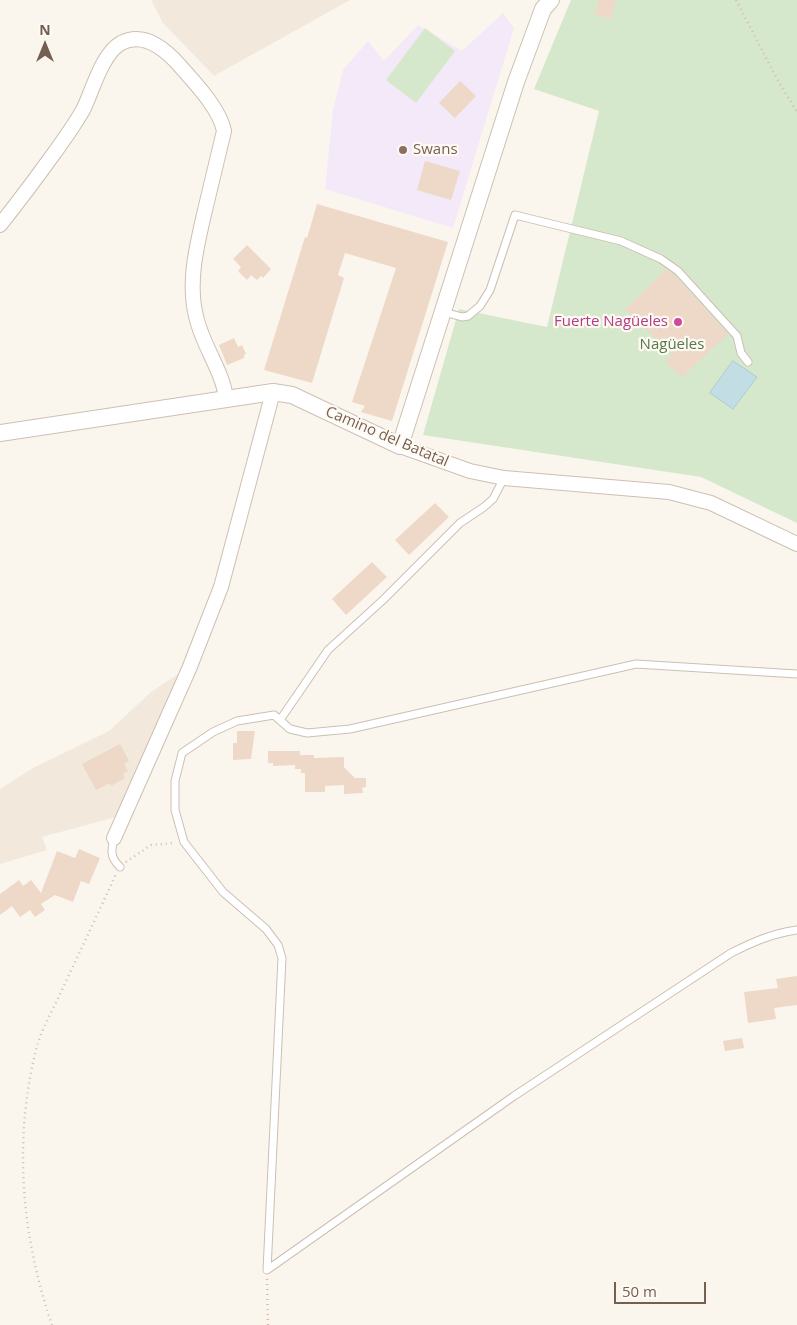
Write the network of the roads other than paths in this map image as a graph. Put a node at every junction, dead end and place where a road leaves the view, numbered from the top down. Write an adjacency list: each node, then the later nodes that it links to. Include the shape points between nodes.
1 (552, 0): 3 (street, via 543,9 516,82)
2 (0, 225): 6 (street, via 70,132 113,49 123,42 137,40 152,42 165,50 199,88 222,121 224,131 199,239 192,293 200,333 224,383)
3 (443, 312): 4 (lane, via 462,317 480,306 490,290 515,214 620,241 662,259 678,271 737,336 741,353); 8 (street)
4 (748, 362)
5 (273, 392): 6 (street, Camino del Batatal); 8 (street, Camino del Batatal, via 292,395); 13 (street, via 222,587)
6 (226, 398): 7 (street, Camino del Batatal)
7 (0, 433)
8 (400, 446): 9 (street, Camino del Batatal, via 470,471)
9 (504, 478): 10 (street, Camino del Batatal, via 669,492 711,503); 12 (lane, via 484,508 460,523 328,650)
10 (797, 544)
11 (797, 674): 12 (lane, via 636,664 350,729 307,733 290,729)
12 (280, 720): 15 (lane, via 274,714 237,721 213,732 182,753 175,780 175,810 184,842 223,892 266,929 278,945 282,958 267,1270 514,1096 731,953 754,941)
13 (114, 838): 14 (lane, via 111,853)
14 (120, 867)
15 (797, 930)

